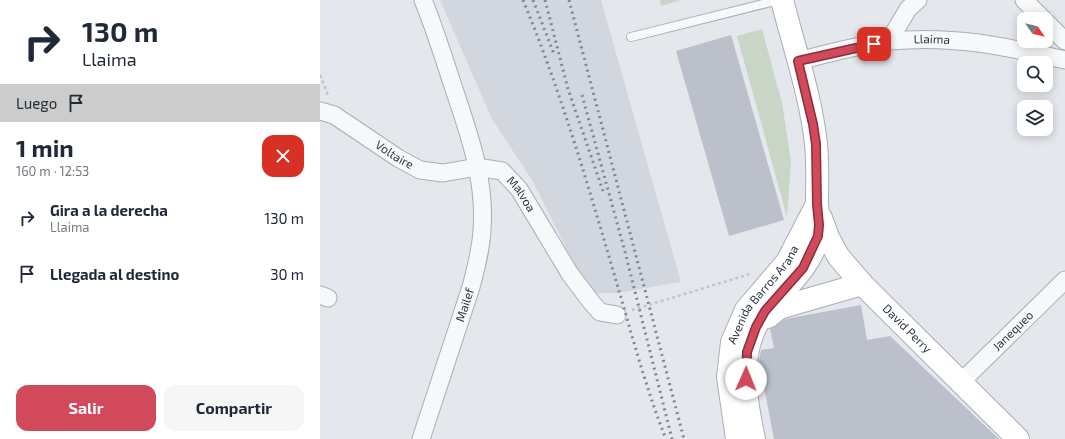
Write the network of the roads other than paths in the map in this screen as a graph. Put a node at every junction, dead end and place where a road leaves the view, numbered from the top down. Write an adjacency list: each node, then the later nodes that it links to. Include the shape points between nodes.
1 (423, 0): 14 (street, via 473,146)
2 (779, 0): 8 (lane)
3 (782, 0): 12 (main road, Avenida Barros Arana)
4 (918, 0): 9 (street, via 908,9)
5 (1024, 0): 6 (street)
6 (1036, 12)
7 (1053, 29): 10 (street)
8 (631, 37)
9 (889, 41): 11 (street, Llaima, via 952,40 996,44); 12 (street, Llaima)
10 (1065, 42)
11 (1065, 60)
12 (798, 61): 15 (main road, Avenida Barros Arana, via 816,144)
13 (320, 111): 14 (street, Voltaire, via 334,115 420,170 443,173)
14 (477, 167): 18 (street, Malvoa, via 502,171 520,189 574,280 600,312); 21 (street, Mailef, via 482,230 478,263)
15 (817, 204): 17 (main road, David Perry, via 828,237 838,256); 19 (main road, Avenida Barros Arana, via 818,236 812,253 803,268 765,311); 22 (main road, Avenida Barros Arana, via 787,262 746,310 732,342 728,377)
16 (1065, 280): 20 (street, Janequeo)
17 (862, 284): 19 (main road, via 779,308); 20 (main road, David Perry)
18 (616, 315)
19 (756, 327): 23 (main road, Avenida Barros Arana, via 747,352 746,366)
20 (961, 382): 24 (main road, David Perry)
21 (421, 439)
22 (737, 439)
23 (754, 439)
24 (1018, 439)

